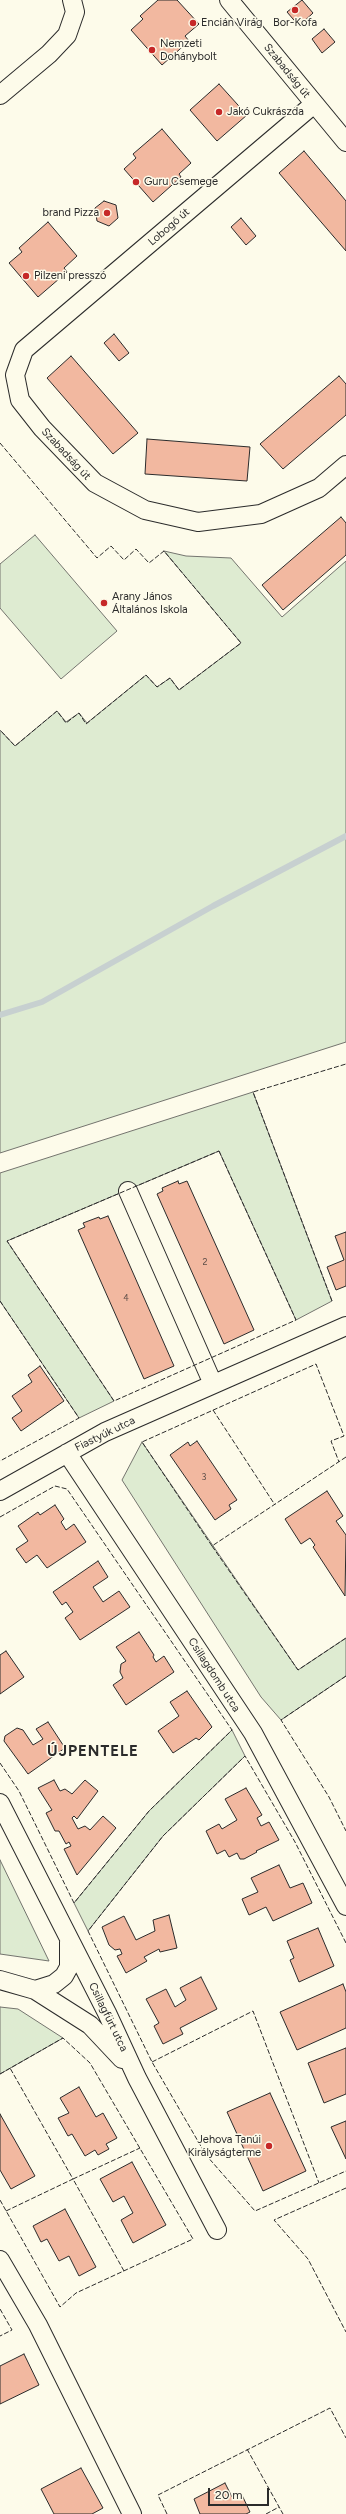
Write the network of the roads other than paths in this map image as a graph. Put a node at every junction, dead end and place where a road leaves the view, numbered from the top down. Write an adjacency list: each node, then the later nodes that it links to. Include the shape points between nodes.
1 (72, 0): 3 (street, via 75,12 67,35 49,54)
2 (229, 0): 4 (street, Szabadság út)
3 (0, 95)
4 (314, 104): 5 (street, Szabadság út); 6 (street, Lobogó út)
5 (346, 142)
6 (24, 350): 7 (street, Szabadság út, via 15,375 20,400 24,406 95,483 145,510 198,522 261,514 319,488)
7 (346, 465)
8 (128, 1191): 10 (street)
9 (346, 1327): 10 (street, Fiastyúk utca)
10 (213, 1384): 11 (street, Fiastyúk utca, via 105,1432)
11 (67, 1453): 12 (street, Fiastyúk utca); 14 (street, Csillagdomb utca, via 253,1733)
12 (0, 1491)
13 (0, 1803): 15 (street, Csillagfürt utca)
14 (346, 1906)
15 (69, 1940): 17 (street, via 71,1956 64,1976 54,1984); 18 (street, Csillagfürt utca)
16 (0, 1980): 17 (street)
17 (35, 1990): 18 (street, via 90,2025 108,2042)
18 (137, 2078): 19 (street, Csillagfürt utca)
19 (217, 2230)
20 (0, 2260): 21 (street, via 38,2325)
21 (132, 2514)

